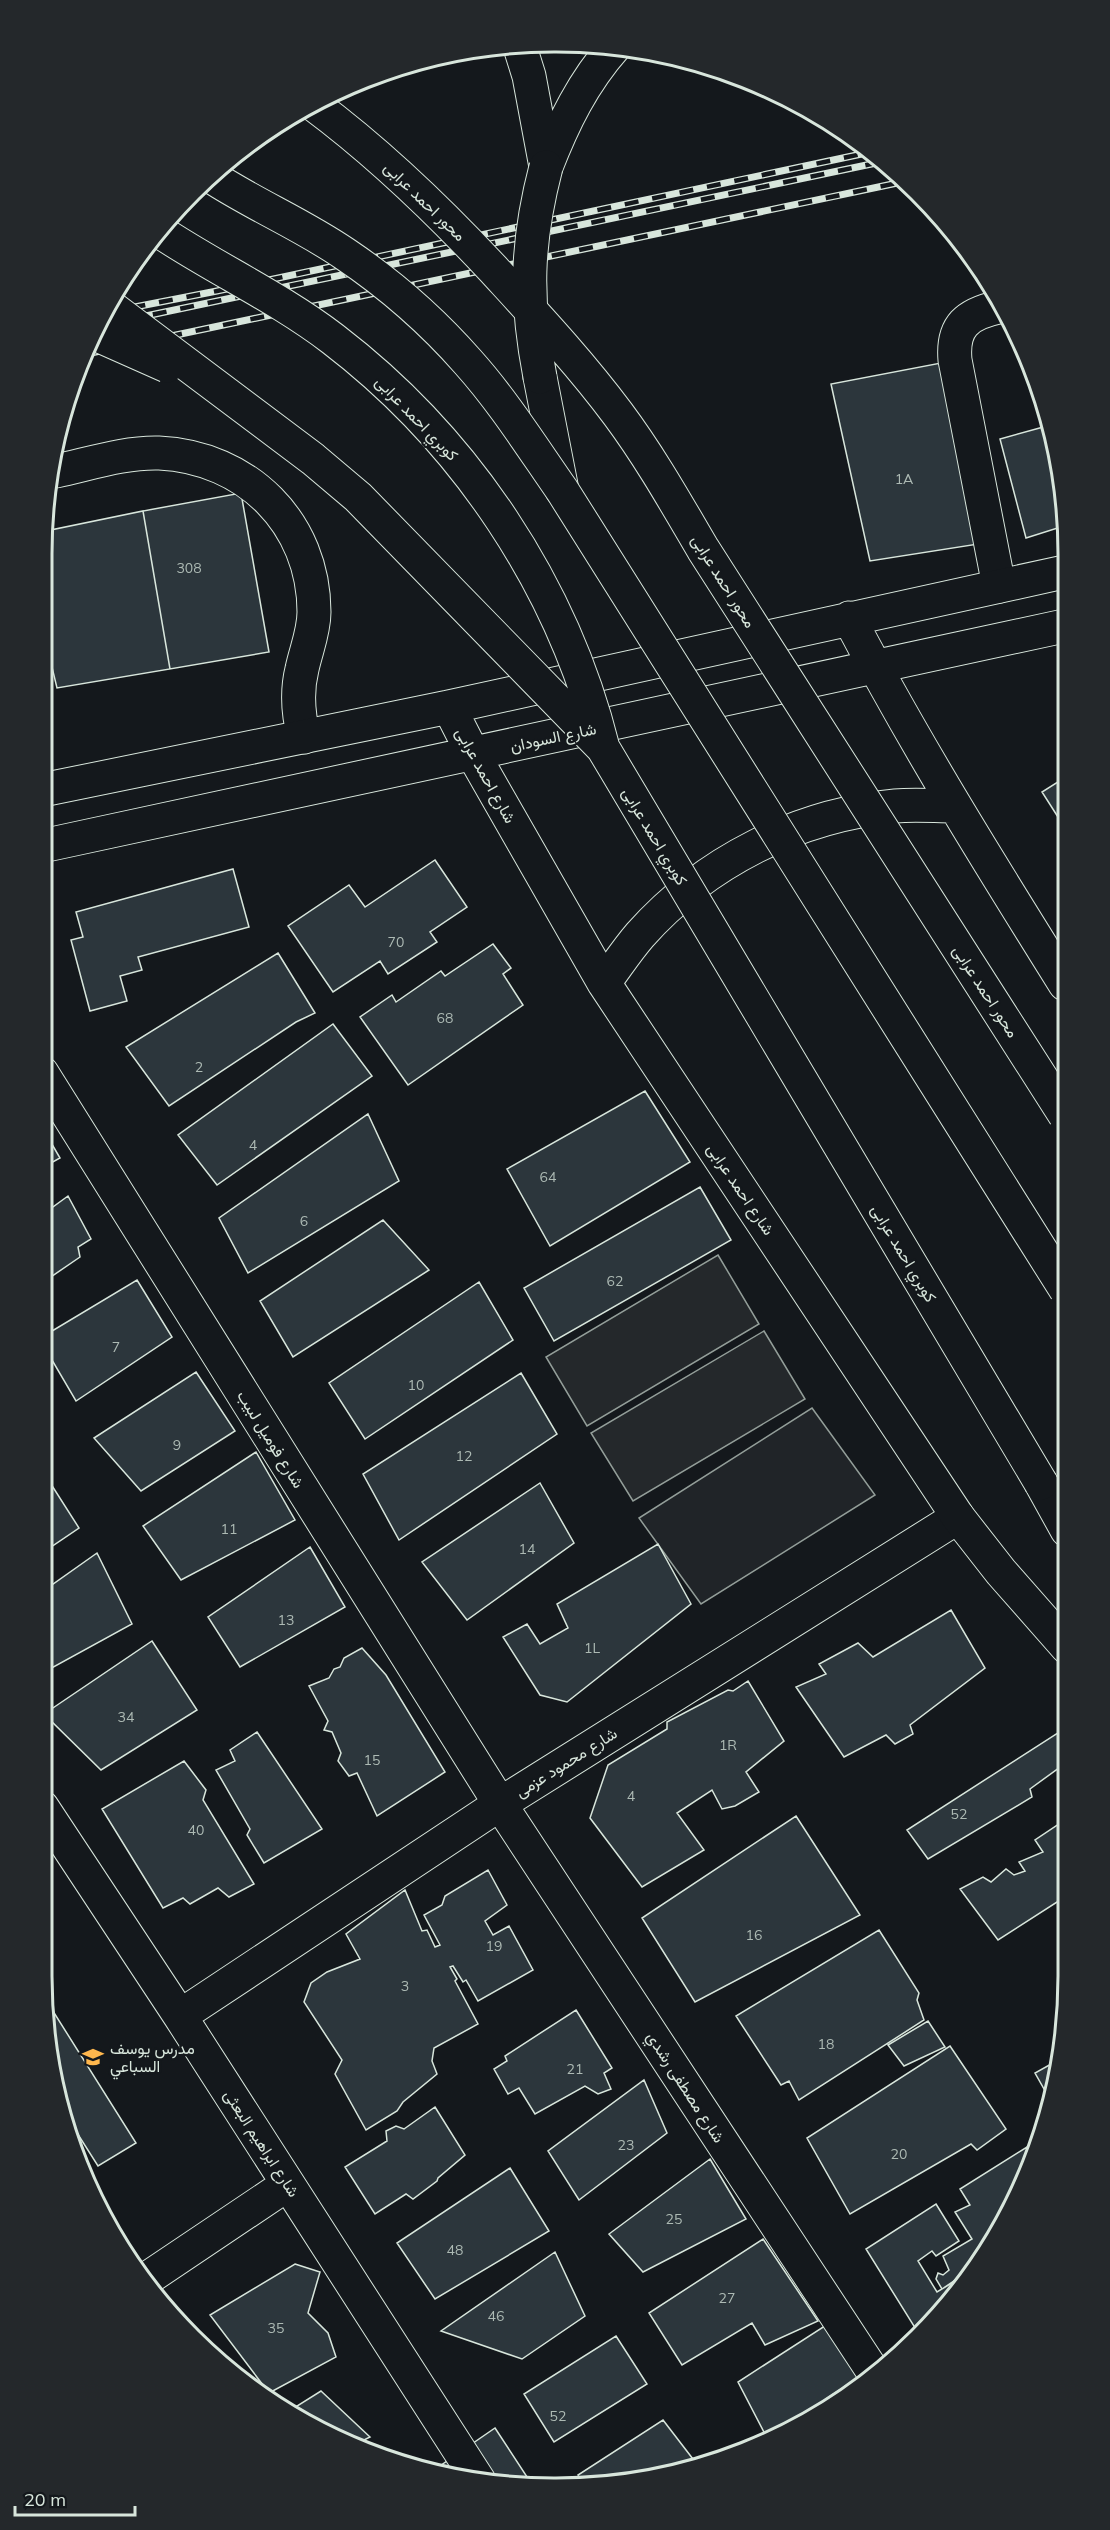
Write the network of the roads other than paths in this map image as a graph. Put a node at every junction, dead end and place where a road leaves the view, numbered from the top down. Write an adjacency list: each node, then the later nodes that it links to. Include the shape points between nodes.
1 (522, 54): 4 (main road)
2 (608, 56): 4 (main road, via 582,90)
3 (321, 111): 28 (main road, محور احمد عرابى, bridge, via 458,231 570,353 619,415)
4 (546, 167): 12 (main road, bridge, via 535,208 528,292 532,334)
5 (220, 181): 12 (main road, bridge, via 343,252 431,322 503,406)
6 (167, 236): 20 (main road, كوبري احمد عرابى, bridge, via 333,338 420,416 458,460 493,506 551,606 583,676)
7 (992, 308): 14 (main road, via 968,319 958,330 954,345)
8 (116, 311): 10 (main road, bridge)
9 (102, 337): 10 (main road, bridge)
10 (218, 389): 20 (main road, bridge, via 358,497)
11 (60, 470): 19 (main road, via 129,456 184,455 236,474 279,510 306,559 312,585 312,632 297,702)
12 (562, 490): 29 (main road, bridge)
13 (1058, 573): 14 (main road)
14 (999, 585): 15 (main road)
15 (849, 618): 17 (main road); 18 (main road)
16 (1058, 627): 17 (main road, شارع السودان)
17 (876, 668): 21 (main road, شارع السودان); 23 (main road)
18 (449, 707): 19 (main road); 21 (main road, شارع احمد عرابى)
19 (304, 737): 22 (main road)
20 (603, 748): 30 (main road, كوبري احمد عرابى, bridge)
21 (473, 754): 24 (main road, شارع السودان); 26 (main road, شارع احمد عرابى)
22 (52, 788)
23 (955, 806): 25 (main road); 26 (main road, via 896,806 838,816 782,834 729,861 681,895 639,936)
24 (52, 844)
25 (1058, 973)
26 (604, 983): 31 (main road, شارع احمد عرابى)
27 (52, 1089): 33 (main road, شارع فوميل لبيب)
28 (1058, 1104)
29 (1058, 1277)
30 (1058, 1514)
31 (958, 1517): 32 (main road, شارع احمد عرابى); 33 (main road, شارع محمود عزمى)
32 (1058, 1637)
33 (500, 1804): 35 (main road, شارع محمود عزمى); 38 (main road, شارع مصطفى رشدي)
34 (52, 1822): 35 (main road, شارع ابراهيم البعثى)
35 (180, 2016): 36 (main road, شارع ابراهيم البعثى)
36 (288, 2184): 37 (main road); 39 (main road, شارع ابراهيم البعثى)
37 (152, 2275)
38 (870, 2367)
39 (472, 2470)

